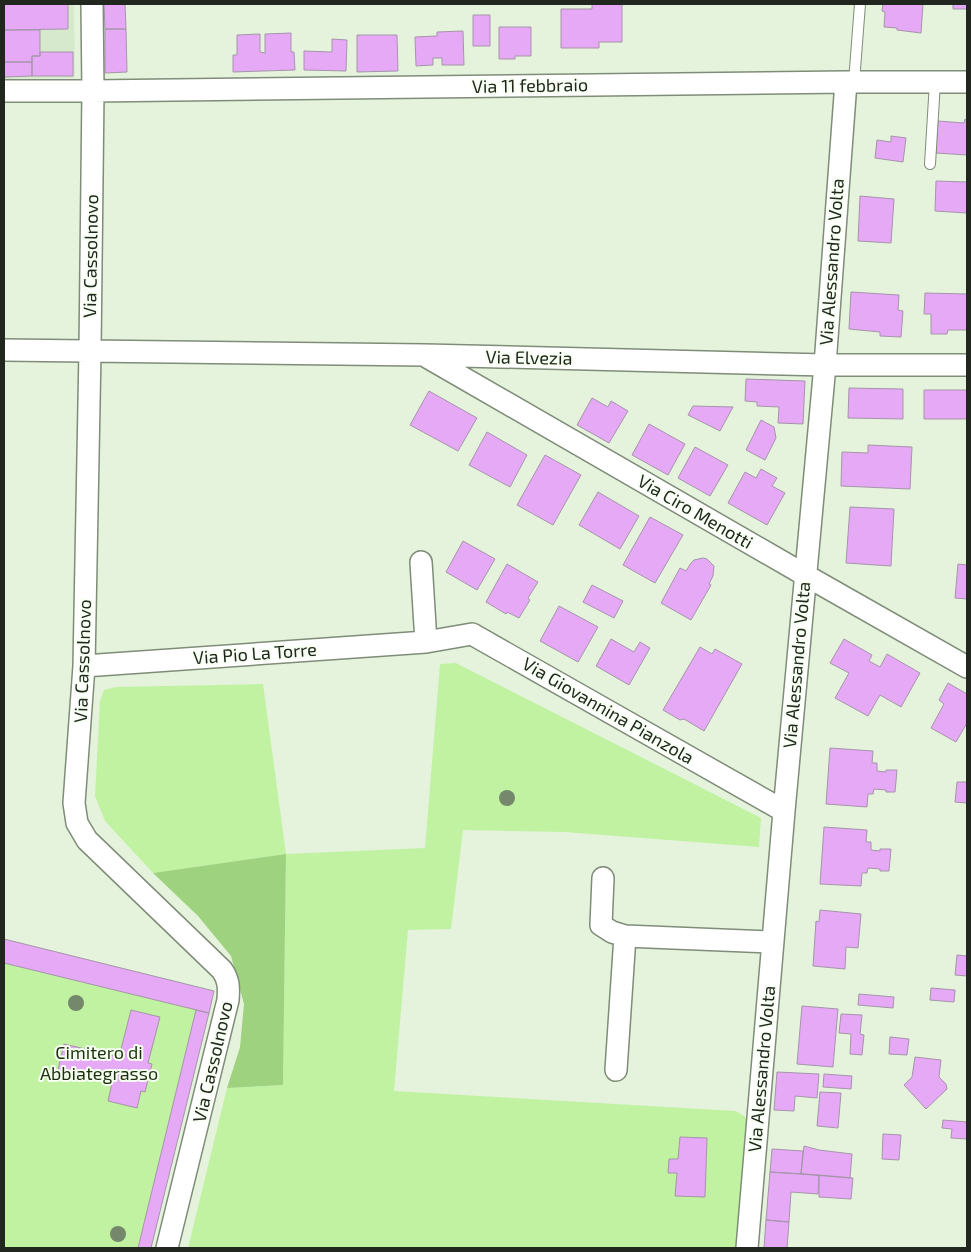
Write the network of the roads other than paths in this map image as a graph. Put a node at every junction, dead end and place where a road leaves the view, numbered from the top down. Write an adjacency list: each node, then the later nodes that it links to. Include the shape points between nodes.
1 (92, 4): 7 (street, Via Cassolnovo)
2 (860, 4): 3 (lane)
3 (850, 82): 4 (street, Via 11 febbraio); 7 (street, Via 11 febbraio); 12 (street, Via Alessandro Volta)
4 (935, 82): 5 (street, Via 11 febbraio); 8 (lane)
5 (967, 82)
6 (4, 91): 7 (street, Via 11 febbraio)
7 (93, 92): 10 (street, Via Cassolnovo)
8 (930, 164)
9 (4, 350): 10 (street, Via Elvezia)
10 (90, 351): 11 (street, Via Elvezia); 17 (street, Via Cassolnovo)
11 (425, 355): 12 (street, Via Elvezia); 15 (street, Via Ciro Menotti)
12 (825, 365): 13 (street, Via Elvezia); 15 (street, Via Alessandro Volta)
13 (967, 365)
14 (421, 562): 16 (street)
15 (805, 575): 18 (street, Via Ciro Menotti); 19 (street, Via Alessandro Volta)
16 (426, 642): 17 (street, Via Pio La Torre); 19 (street, Via Giovannina Pianzola, via 472,634)
17 (84, 666): 24 (street, Via Cassolnovo, via 74,803 77,823 87,840 222,970 228,981 228,1000)
18 (967, 667)
19 (784, 811): 22 (street, Via Alessandro Volta)
20 (603, 878): 21 (street, via 601,925)
21 (625, 936): 22 (street); 23 (street)
22 (773, 942): 25 (street, Via Alessandro Volta)
23 (616, 1070)
24 (167, 1248)
25 (747, 1248)

